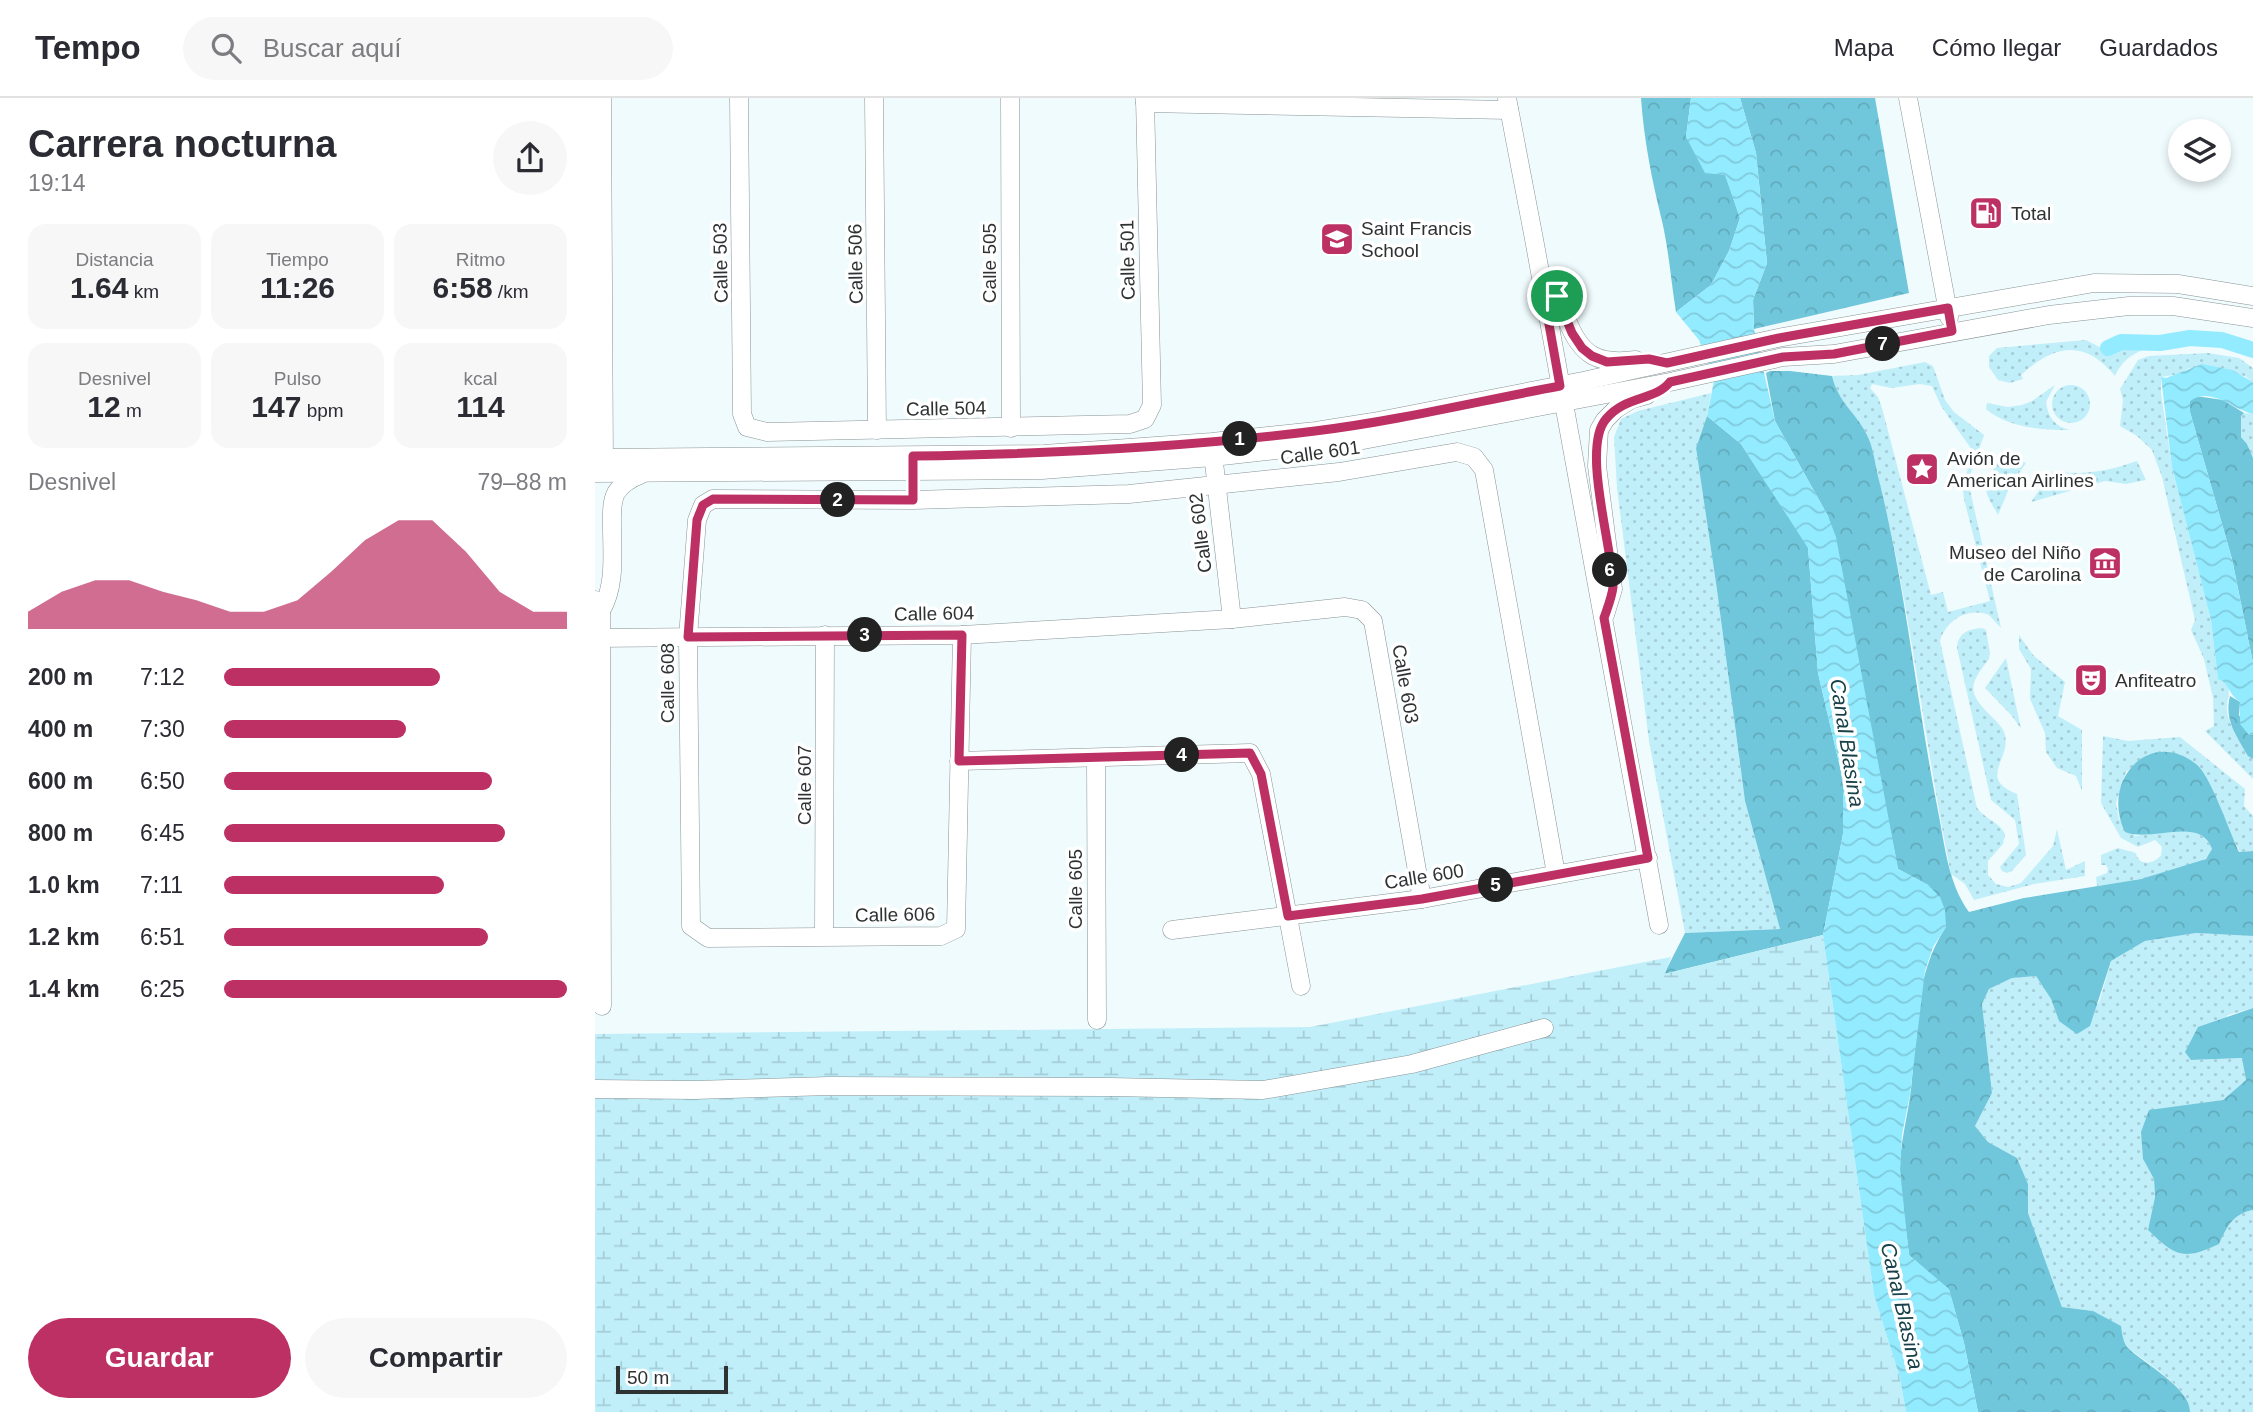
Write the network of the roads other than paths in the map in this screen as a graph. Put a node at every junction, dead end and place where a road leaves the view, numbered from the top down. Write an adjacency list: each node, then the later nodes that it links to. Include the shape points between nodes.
1 (602, 98): 22 (street)
2 (739, 98): 17 (street, Calle 503, via 742,414)
3 (874, 98): 19 (street, Calle 506)
4 (1010, 98): 18 (street, Calle 505)
5 (1908, 98): 10 (street)
6 (1145, 100): 7 (street); 16 (street, Calle 501, via 1152,405)
7 (1508, 104): 8 (street)
8 (1542, 285): 13 (street, via 1557,296 1572,333 1592,356 1607,362 1649,359); 15 (street)
9 (2253, 296): 10 (street, via 2178,284 2094,284)
10 (1948, 308): 12 (street); 13 (street)
11 (2253, 317): 12 (street, via 2173,306 2129,306)
12 (1952, 331): 14 (street, via 1834,354 1783,357)
13 (1667, 363): 15 (street)
14 (1670, 382): 15 (street); 28 (street, via 1663,391 1632,399 1616,409 1599,430 1597,466 1613,589)
15 (1562, 394): 20 (street, via 1358,441); 28 (street)
16 (1145, 419): 18 (street, Calle 504, via 1130,424)
17 (747, 427): 19 (street, Calle 504, via 767,432)
18 (1011, 428): 19 (street, Calle 504)
19 (877, 430)
20 (1213, 449): 21 (street, via 1042,470); 24 (street, Calle 602)
21 (913, 464): 22 (street); 23 (street); 25 (street)
22 (599, 465): 23 (street)
23 (646, 472): 27 (street, via 630,479 615,495 612,580 608,599)
24 (1216, 487): 25 (street, Calle 601); 29 (street, Calle 602); 38 (street, Calle 601, via 1457,452 1474,457 1484,470)
25 (913, 500): 26 (street, Calle 601, via 713,499)
26 (703, 505): 32 (street, Calle 608, via 697,520)
27 (598, 606): 33 (street)
28 (1604, 618): 36 (street)
29 (1232, 619): 31 (street, Calle 604); 39 (street, Calle 603, via 1345,607 1362,610 1373,621)
30 (825, 635): 31 (street, Calle 604); 32 (street, Calle 604); 43 (street, Calle 607)
31 (962, 635): 35 (street, Calle 606)
32 (688, 637): 33 (street, Calle 604); 37 (street, Calle 608)
33 (598, 638): 45 (street)
34 (1096, 758): 35 (street); 40 (street, via 1250,753 1261,774); 46 (street, Calle 605)
35 (959, 761): 43 (street, Calle 606, via 956,929 941,936)
36 (1648, 858): 38 (street, Calle 600); 41 (street)
37 (689, 863): 43 (street, Calle 606, via 691,926 708,938)
38 (1556, 874): 39 (street, Calle 600)
39 (1422, 899): 40 (street, Calle 600)
40 (1288, 916): 42 (street, Calle 600); 44 (street)
41 (1659, 925)
42 (1172, 930)
43 (824, 936)
44 (1301, 986)
45 (602, 1006)
46 (1097, 1020)
47 (1544, 1028): 48 (street, via 1412,1064 1263,1090)
48 (595, 1089)

